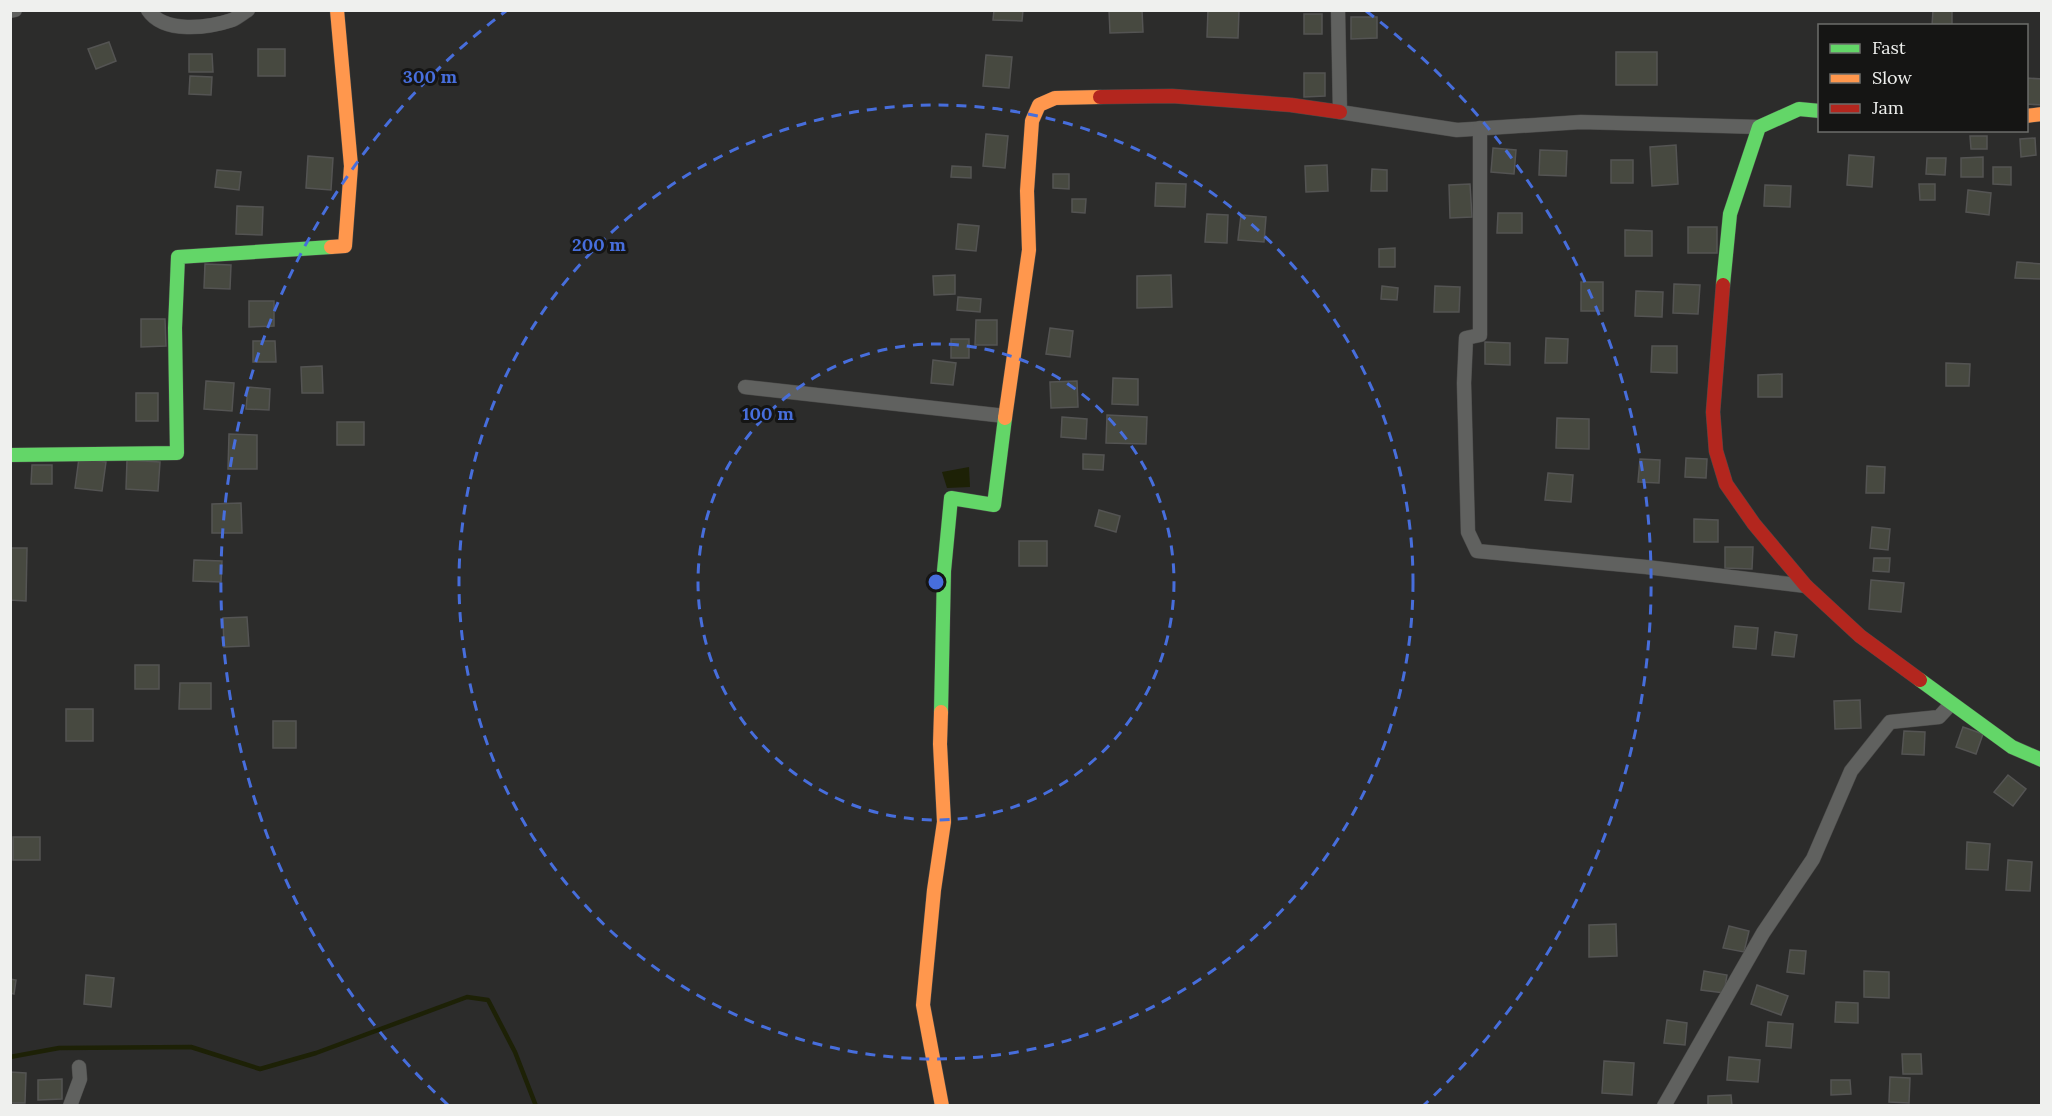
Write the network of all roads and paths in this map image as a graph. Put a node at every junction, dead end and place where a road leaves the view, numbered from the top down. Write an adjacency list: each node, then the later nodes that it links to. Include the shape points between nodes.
1 (148, 10): 2 (street, via 154,19 178,28 232,20)
2 (248, 10)
3 (338, 10): 11 (street, via 351,166 345,246 178,257 177,453)
4 (1338, 10): 6 (street)
5 (1818, 111): 7 (street, via 1799,109)
6 (1340, 112): 8 (street, via 1457,130); 10 (street, via 1172,96 1055,98 1039,105 1032,121 1027,191 1029,250)
7 (1759, 127): 8 (street, via 1581,122); 12 (street, via 1730,214 1713,412 1716,451 1726,484)
8 (1480, 128): 12 (street, via 1480,334 1467,338 1464,383 1468,532 1478,551)
9 (745, 387): 10 (street)
10 (1005, 416): 17 (street, via 994,505 951,498 945,561 940,744 944,822 923,1005)
11 (10, 455)
12 (1806, 586): 13 (street, via 1860,636)
13 (1951, 704): 14 (street, via 2012,747); 18 (street, via 1939,717 1890,722 1851,771 1813,859 1763,933)
14 (2042, 760)
15 (79, 1067): 16 (street, via 80,1079)
16 (69, 1106)
17 (942, 1106)
18 (1664, 1106)

